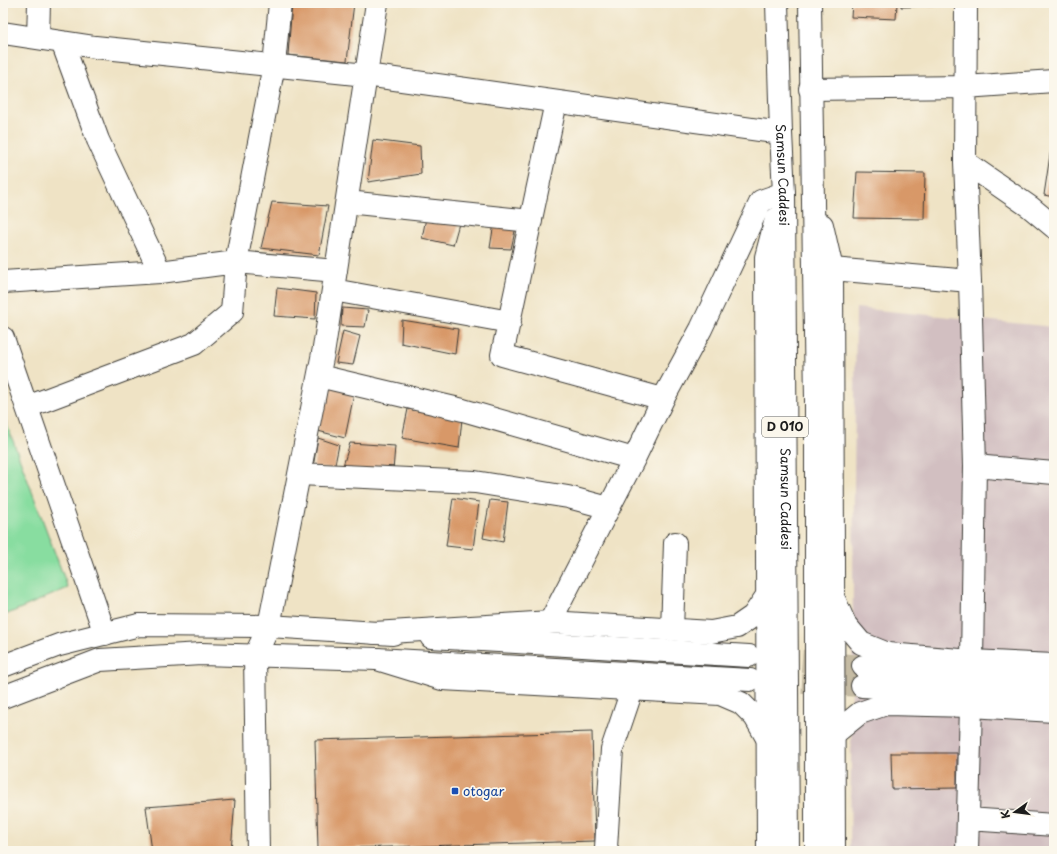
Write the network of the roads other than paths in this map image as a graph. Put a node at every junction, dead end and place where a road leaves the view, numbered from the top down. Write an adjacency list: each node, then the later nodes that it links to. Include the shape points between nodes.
1 (39, 3): 8 (main road)
2 (280, 3): 10 (main road)
3 (377, 3): 11 (main road)
4 (773, 3): 16 (main road, Samsun Caddesi / D 010)
5 (810, 3): 14 (main road, D 010)
6 (966, 3): 13 (main road)
7 (3, 33): 8 (main road)
8 (38, 38): 9 (main road)
9 (62, 42): 10 (main road); 25 (main road, via 98,140)
10 (274, 65): 11 (main road); 23 (main road)
11 (366, 75): 15 (main road); 20 (main road)
12 (1054, 81): 13 (main road)
13 (965, 87): 14 (main road); 17 (main road)
14 (810, 89): 18 (main road, D 010)
15 (556, 102): 16 (main road); 21 (main road)
16 (780, 133): 19 (main road, Samsun Caddesi / D 010)
17 (965, 162): 22 (main road); 27 (main road)
18 (812, 186): 24 (main road); 68 (main road, D 010, via 816,400)
19 (784, 193): 32 (main road, via 761,201 701,329); 40 (main road, via 766,257); 67 (main road, Samsun Caddesi / D 010)
20 (347, 202): 21 (main road); 26 (main road)
21 (531, 221): 29 (main road)
22 (1054, 227)
23 (236, 262): 25 (main road); 26 (main road); 33 (main road, via 232,312 194,344)
24 (832, 269): 27 (main road); 41 (main road)
25 (160, 272): 28 (main road)
26 (335, 281): 29 (main road); 31 (main road)
27 (970, 281): 35 (main road)
28 (3, 282)
29 (510, 322): 32 (main road, via 502,355)
30 (3, 338): 33 (main road)
31 (319, 376): 34 (main road, via 463,410); 37 (main road)
32 (663, 399): 34 (main road)
33 (27, 407): 46 (main road)
34 (634, 459): 38 (main road)
35 (975, 466): 36 (main road); 50 (main road)
36 (1054, 473)
37 (300, 474): 38 (main road, via 475,482 568,498); 43 (main road)
38 (609, 508): 42 (main road)
39 (675, 543): 44 (main road)
40 (766, 597): 44 (main road, via 753,616 737,627 711,632); 61 (main road)
41 (833, 597): 50 (main road, via 845,624 861,643 888,654); 60 (main road)
42 (550, 622): 44 (main road); 45 (main road)
43 (269, 626): 45 (main road); 46 (main road, via 140,625); 47 (main road)
44 (672, 630)
45 (374, 633): 48 (main road)
46 (105, 634): 52 (main road, via 59,645)
47 (255, 656): 49 (main road); 56 (main road, via 201,654 100,660); 64 (main road)
48 (749, 656)
49 (377, 658): 54 (main road); 55 (main road, via 442,679)
50 (972, 661): 51 (main road)
51 (1054, 665)
52 (3, 666)
53 (1054, 677): 57 (main road, via 863,676)
54 (750, 680)
55 (632, 690): 61 (main road, via 720,694 741,703 755,717); 65 (main road, via 612,749 606,848)
56 (3, 697)
57 (1054, 698)
58 (971, 706): 59 (main road); 60 (main road, via 886,704 860,713); 62 (main road)
59 (1054, 711)
60 (834, 734): 69 (main road)
61 (767, 738): 66 (main road)
62 (968, 819): 63 (main road); 70 (main road)
63 (1054, 825)
64 (258, 851)
65 (608, 851)
66 (768, 851)
67 (788, 851)
68 (816, 851)
69 (834, 851)
70 (967, 851)

